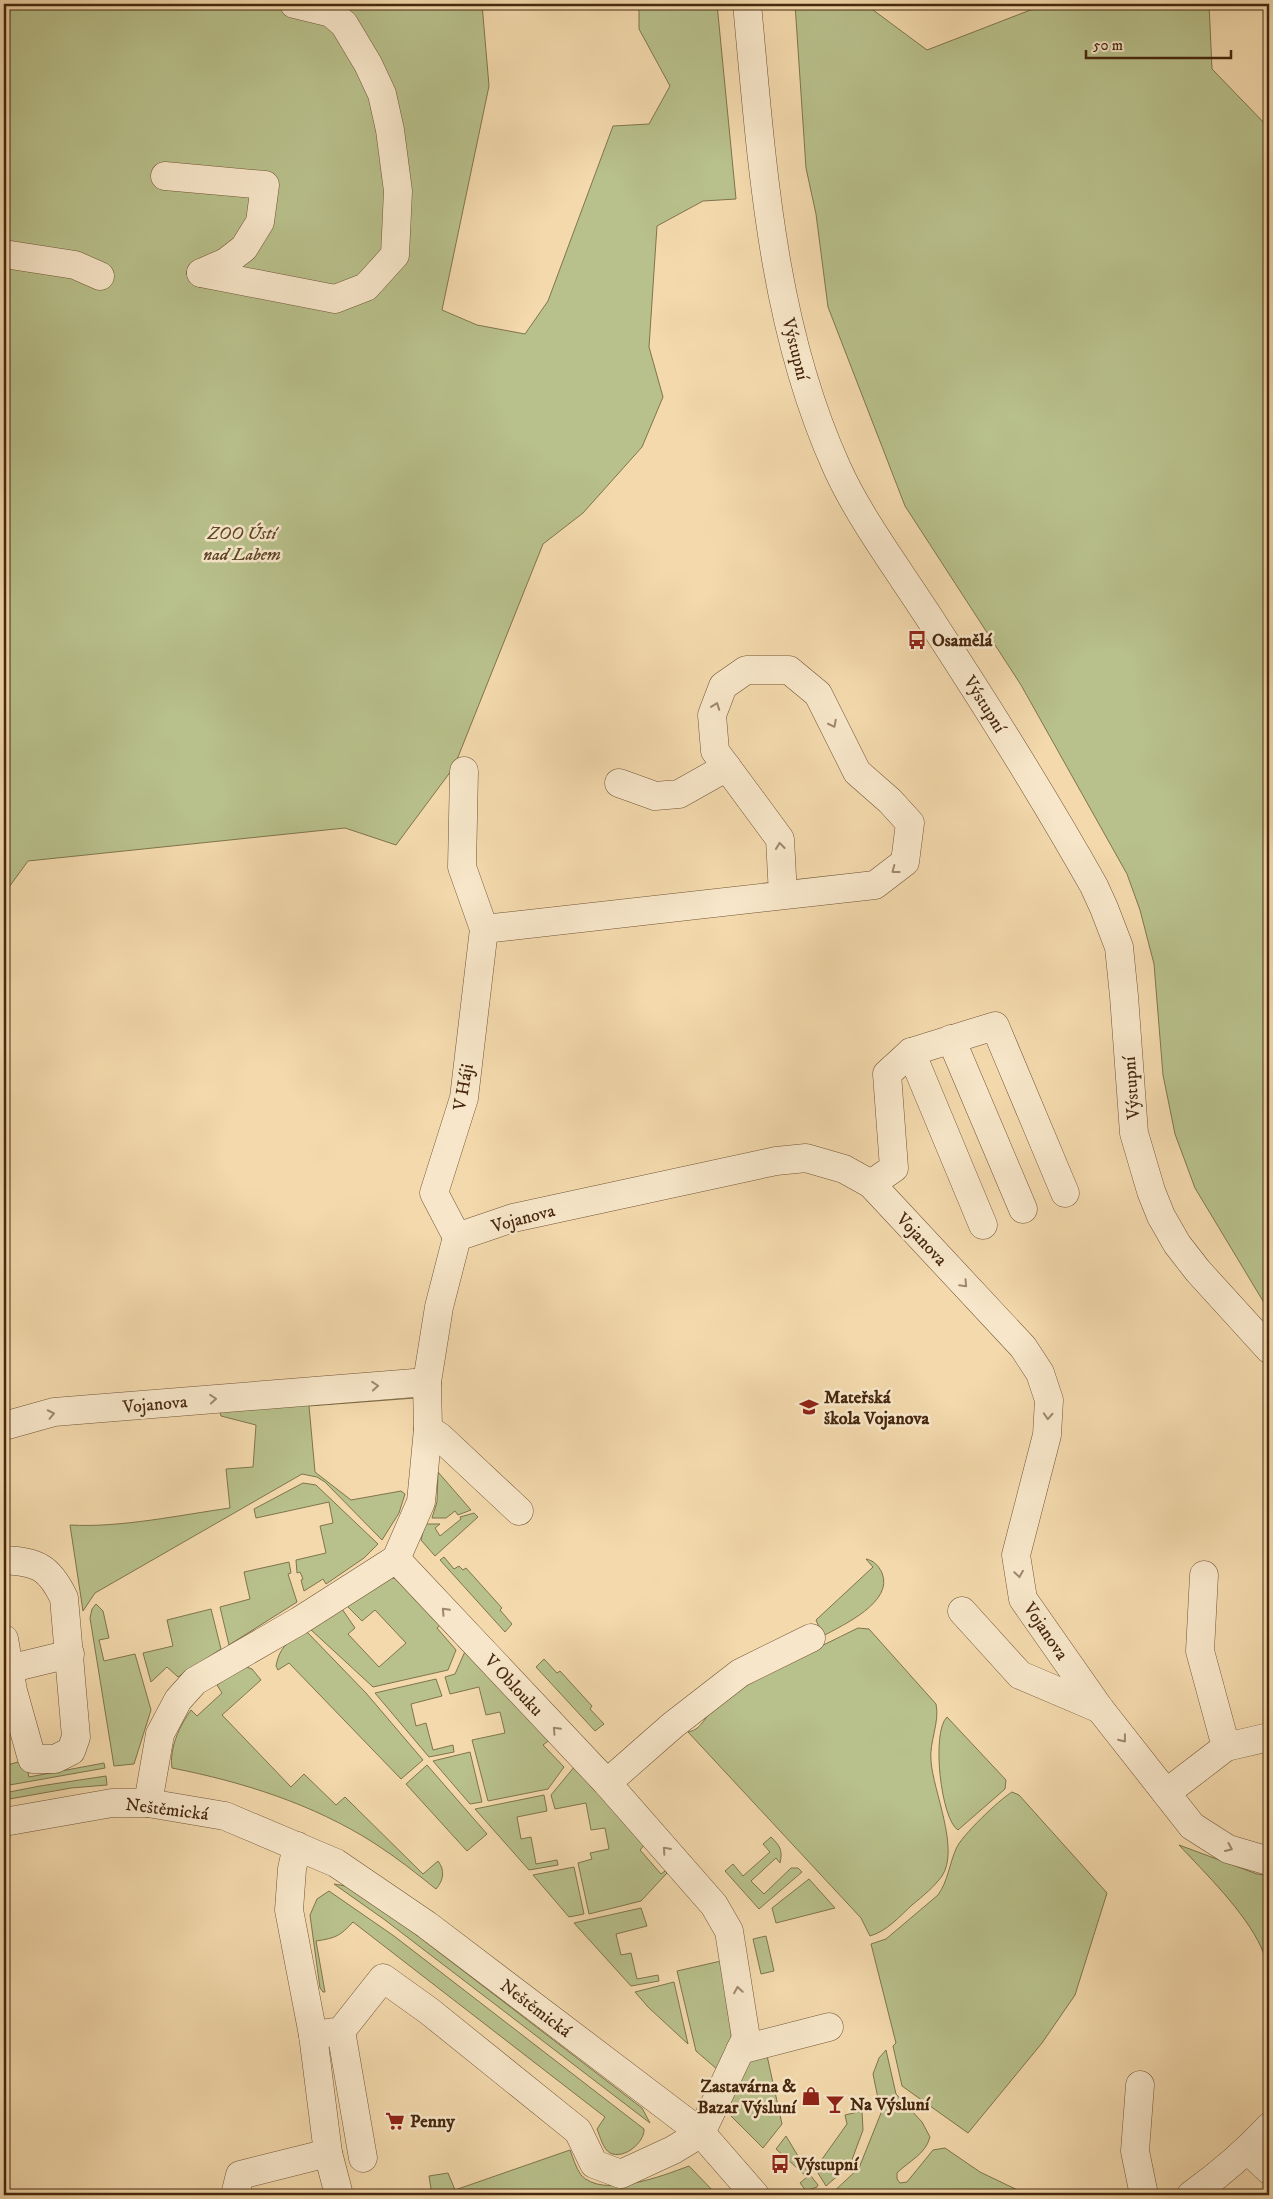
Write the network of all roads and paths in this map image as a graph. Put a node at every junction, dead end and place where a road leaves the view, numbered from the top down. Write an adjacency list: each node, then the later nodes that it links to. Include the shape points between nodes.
1 (294, 4): 3 (street, via 331,13 344,24 382,94 398,191 395,254 391,260 366,287 335,298 201,273 226,262 244,248 260,222 265,185)
2 (747, 4): 18 (street, Výstupní, via 773,247 807,390 834,461 865,518 986,705 1101,901 1119,947 1134,1133 1151,1191 1161,1216 1198,1271)
3 (164, 176)
4 (4, 254): 5 (street, via 75,265)
5 (100, 276)
6 (727, 767): 8 (street, via 679,794 655,796); 9 (street, one-way to 6, via 780,839); 9 (street, one-way to 9, via 715,751 712,715 723,686 746,670 789,670 818,694 858,772 910,823 906,862 875,885)
7 (464, 771): 10 (street, V Háji, via 462,868)
8 (619, 784)
9 (783, 895): 10 (street)
10 (484, 929): 17 (street, V Háji, via 464,1098 434,1194)
11 (951, 1040): 12 (street); 14 (street, via 995,1026); 15 (street)
12 (911, 1052): 13 (street, via 887,1074 894,1168); 16 (street)
13 (871, 1184): 17 (street, Vojanova, via 844,1169 806,1158 776,1161 513,1218); 31 (street, Vojanova, one-way to 31, via 1023,1347 1040,1373 1049,1400 1047,1435 1016,1555 1023,1599)
14 (1065, 1193)
15 (1023, 1209)
16 (983, 1225)
17 (457, 1236): 19 (street, via 439,1307)
18 (1269, 1349)
19 (427, 1382): 20 (street, Vojanova, one-way to 19, via 54,1412); 21 (street)
20 (4, 1426)
21 (428, 1429): 22 (street); 23 (street, via 421,1502)
22 (519, 1511)
23 (396, 1559): 34 (street, V Oblouku, one-way to 23); 36 (street, via 299,1621 195,1681 178,1700 160,1734)
24 (4, 1560): 29 (street, via 40,1566 54,1578 64,1598)
25 (1204, 1575): 33 (street, via 1200,1651)
26 (962, 1611): 31 (street, via 1020,1675)
27 (811, 1638): 34 (street, via 740,1673)
28 (4, 1640): 30 (street)
29 (70, 1654): 30 (street); 30 (street, via 76,1737 71,1751 55,1759 32,1759)
30 (7, 1669)
31 (1100, 1709): 35 (street, Vojanova, one-way to 35)
32 (1269, 1737): 33 (street)
33 (1226, 1747): 35 (street)
34 (606, 1783): 43 (street, V Oblouku, one-way to 34, via 729,1931 714,1905)
35 (1166, 1793): 39 (street, Vojanova, one-way to 39, via 1192,1826 1228,1849)
36 (148, 1803): 37 (street, Neštěmická, via 112,1803); 38 (street, Neštěmická, via 225,1816)
37 (4, 1822)
38 (297, 1846): 42 (street, via 289,1910); 46 (street, Neštěmická, via 336,1863 427,1925)
39 (1269, 1862)
40 (828, 2027): 43 (street)
41 (341, 2031): 42 (street); 46 (street, via 383,1978 578,2131 594,2164 621,2174); 49 (street)
42 (313, 2035): 48 (street)
43 (743, 2044): 46 (street)
44 (1140, 2085): 54 (street, via 1135,2151)
45 (1269, 2127): 47 (street)
46 (701, 2133): 53 (street, Neštěmická)
47 (1248, 2150): 50 (street); 55 (street)
48 (328, 2153): 51 (street, via 240,2175); 52 (street)
49 (363, 2158)
50 (1269, 2170)
51 (235, 2195)
52 (339, 2195)
53 (755, 2195)
54 (1144, 2195)
55 (1191, 2195)

